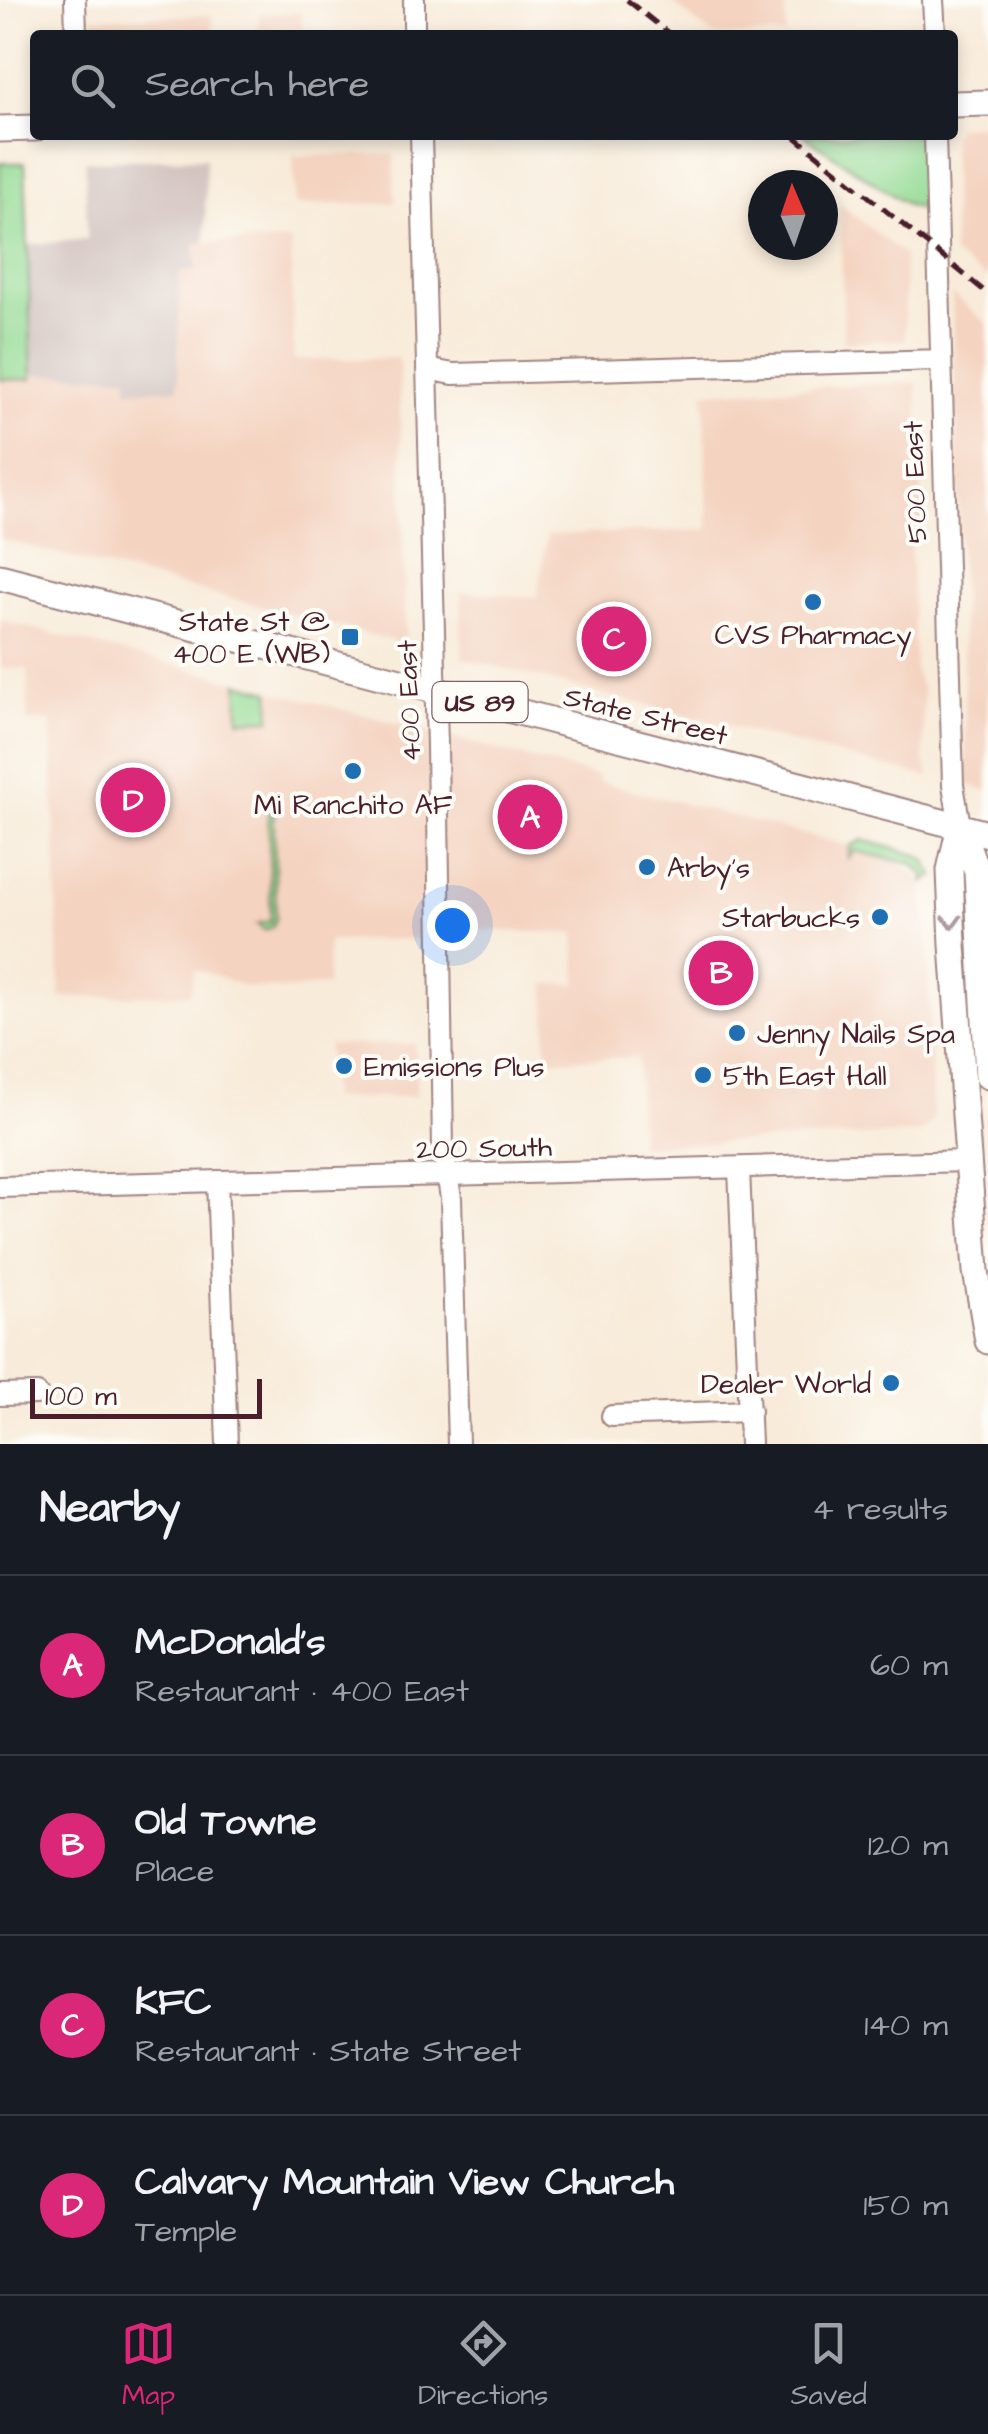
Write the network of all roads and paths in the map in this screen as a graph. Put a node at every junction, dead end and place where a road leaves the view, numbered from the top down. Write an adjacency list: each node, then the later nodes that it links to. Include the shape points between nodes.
1 (75, 0): 4 (street)
2 (414, 0): 5 (street)
3 (933, 0): 6 (street)
4 (76, 30)
5 (414, 30)
6 (935, 30)
7 (988, 103): 8 (main road)
8 (958, 104)
9 (30, 128): 10 (main road)
10 (0, 129)
11 (421, 140): 14 (street, 400 East)
12 (935, 140): 13 (street, 500 East)
13 (941, 360): 14 (street, via 453,374); 17 (street, 500 East, via 953,786)
14 (427, 369): 16 (street, 400 East)
15 (0, 577): 16 (main road, State Street / US 89)
16 (435, 690): 17 (main road, State Street / US 89); 22 (street, 400 East)
17 (960, 826): 18 (main road, State Street / US 89); 19 (main road, 500 East, via 977,878); 20 (main road, 500 East, one-way to 20, via 950,870)
18 (988, 834)
19 (988, 1076)
20 (968, 1161): 21 (street, 200 South); 25 (main road, 500 East)
21 (740, 1168): 22 (street, 200 South); 28 (street)
22 (447, 1175): 23 (street, 200 South); 31 (street, 400 East)
23 (217, 1181): 24 (street, 200 South); 30 (street)
24 (0, 1187)
25 (988, 1340)
26 (37, 1394): 27 (street)
27 (0, 1395)
28 (750, 1412): 29 (street); 32 (street)
29 (612, 1416)
30 (226, 1444)
31 (458, 1444)
32 (750, 1444)

